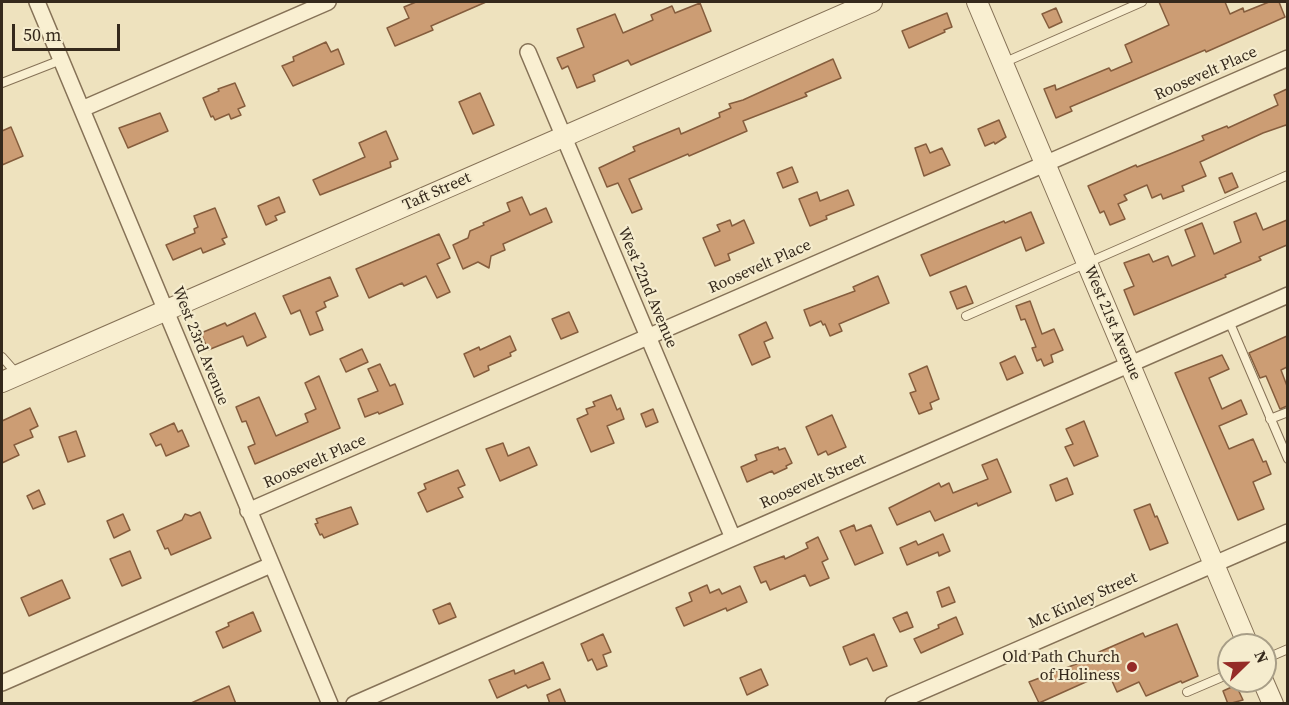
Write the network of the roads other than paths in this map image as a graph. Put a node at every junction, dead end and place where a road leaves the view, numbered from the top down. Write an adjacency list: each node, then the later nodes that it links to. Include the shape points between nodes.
1 (37, 2): 8 (street, West 23rd Avenue)
2 (328, 2): 11 (street)
3 (977, 2): 9 (street, West 21st Avenue)
4 (1142, 2): 9 (lane)
5 (863, 3): 12 (street, Taft Street)
6 (528, 52): 12 (street, West 22nd Avenue)
7 (1287, 58): 13 (street, Roosevelt Place)
8 (61, 60): 10 (lane); 11 (street, West 23rd Avenue)
9 (1003, 63): 13 (street, West 21st Avenue)
10 (2, 83)
11 (82, 109): 17 (street, West 23rd Avenue)
12 (564, 136): 17 (street, Taft Street); 20 (street, West 22nd Avenue)
13 (1045, 163): 15 (street, West 21st Avenue); 20 (street, Roosevelt Place)
14 (1287, 175): 15 (lane)
15 (1087, 264): 18 (lane); 22 (street, West 21st Avenue)
16 (1287, 295): 19 (street, Roosevelt Street)
17 (165, 310): 23 (street, Taft Street); 27 (street, West 23rd Avenue)
18 (966, 316)
19 (1229, 321): 22 (street, Roosevelt Street); 25 (lane)
20 (647, 336): 27 (street, Roosevelt Place); 29 (street, West 22nd Avenue)
21 (2, 357): 23 (lane)
22 (1129, 364): 29 (street, Roosevelt Street); 30 (street, West 21st Avenue)
23 (10, 378)
24 (1287, 412): 25 (lane)
25 (1270, 419): 26 (lane)
26 (1287, 459)
27 (248, 511): 31 (street, West 23rd Avenue)
28 (1287, 532): 30 (street, Mc Kinley Street)
29 (733, 538): 37 (street, Roosevelt Street)
30 (1214, 564): 32 (street, West 21st Avenue); 38 (street, Mc Kinley Street)
31 (271, 565): 34 (street); 36 (street, West 23rd Avenue)
32 (1243, 633)
33 (1217, 679): 35 (lane)
34 (2, 683)
35 (1187, 692)
36 (330, 704)
37 (354, 704)
38 (893, 704)

